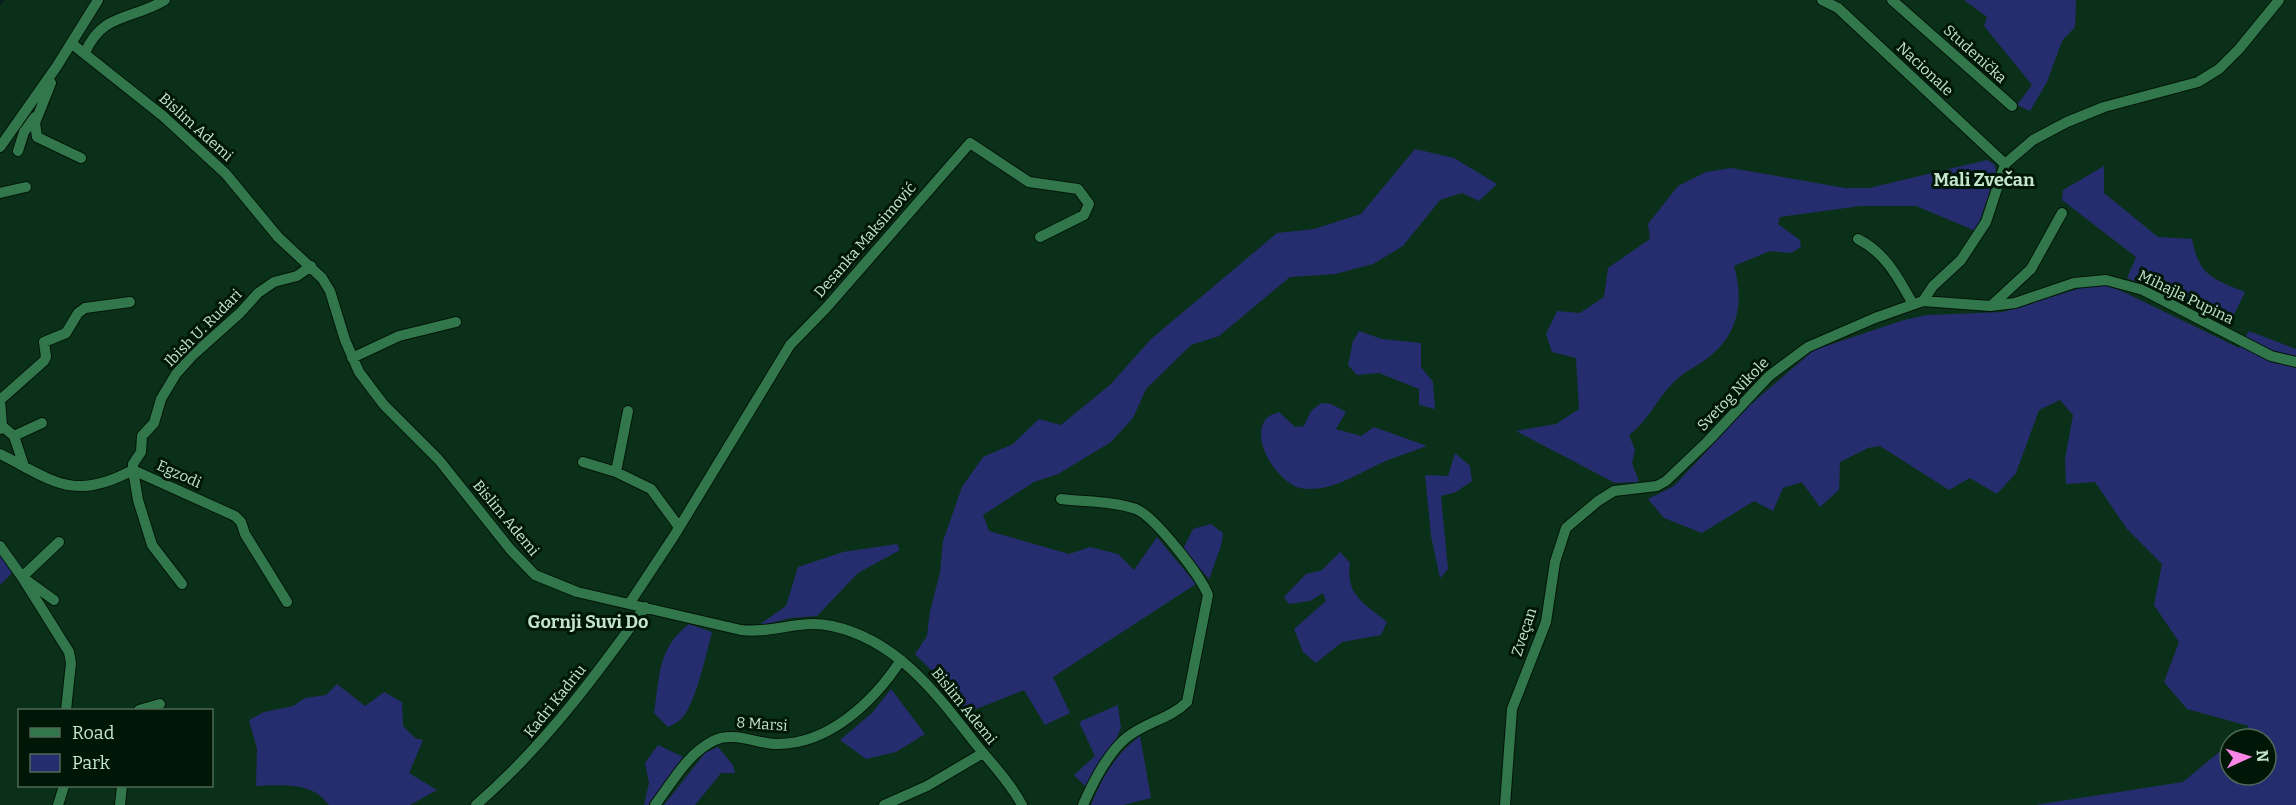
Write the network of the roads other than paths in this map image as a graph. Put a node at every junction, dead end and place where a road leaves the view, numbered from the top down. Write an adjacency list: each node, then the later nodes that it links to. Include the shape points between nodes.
1 (98, 0): 6 (street)
2 (165, 0): 7 (street, via 110,21 91,39)
3 (1822, 0): 14 (street, Nacionale, via 1838,8)
4 (1892, 0): 9 (street, Studenička)
5 (2280, 0): 14 (street, via 2240,49 2205,78 2104,107 2067,122 2032,140)
6 (71, 43): 7 (street, Bislim Ademi); 8 (street)
7 (85, 53): 20 (street, Bislim Ademi, via 226,174 278,237)
8 (57, 66): 10 (street); 11 (street)
9 (2012, 106)
10 (37, 115): 12 (street, via 24,132); 13 (street, via 37,137)
11 (0, 147)
12 (18, 151)
13 (81, 158)
14 (2005, 164): 22 (street, Svetog Nikole, via 1986,222 1961,260)
15 (26, 187): 16 (street)
16 (0, 193)
17 (2062, 213): 23 (street, via 2031,269)
18 (1040, 237): 39 (street, Desanka Maksimović, via 1084,215 1089,204 1078,189 1029,182 970,143 790,345)
19 (1858, 239): 22 (street, via 1884,257)
20 (311, 266): 25 (street, Bislim Ademi, via 330,291); 35 (street, Ibish U. Rudari, via 258,293 176,374 161,399 154,423 142,436 141,452)
21 (130, 302): 27 (street, via 78,313 66,333 44,342 44,361)
22 (1918, 302): 23 (street, Mihajla Pupina); 37 (street, Svetog Nikole, via 1808,347 1769,376 1666,481 1657,486)
23 (1990, 306): 26 (street, Mihajla Pupina, via 2015,303 2074,283 2106,280 2143,290 2271,356)
24 (456, 322): 25 (street, via 399,336)
25 (352, 358): 46 (street, Bislim Ademi, via 384,405 439,460 535,575 577,592)
26 (2296, 362)
27 (0, 400): 30 (street)
28 (628, 411): 36 (street)
29 (42, 423): 31 (street)
30 (1, 428): 31 (street)
31 (14, 436): 34 (street)
32 (0, 454): 34 (street)
33 (583, 462): 36 (street)
34 (24, 466): 35 (street, via 62,486 109,483)
35 (133, 470): 43 (street, Egzodi, via 152,545); 45 (street, Egzodi, via 235,516)
36 (616, 472): 39 (street, via 651,489)
37 (1614, 491): 62 (street, Zveçan, via 1577,517 1562,538 1546,622 1512,709)
38 (1061, 499): 61 (street, via 1137,510 1180,553 1203,582 1208,595 1187,702 1177,712 1126,738 1107,760)
39 (679, 528): 46 (street, Desanka Maksimović)
40 (59, 542): 42 (street)
41 (0, 546): 42 (street)
42 (22, 577): 44 (street); 50 (street, via 69,652)
43 (182, 584)
44 (54, 600)
45 (287, 602)
46 (629, 604): 47 (street, Bislim Ademi)
47 (645, 607): 48 (street, Bislim Ademi, via 752,632 810,623 832,626 863,637); 57 (street, Kadri Kadriu, via 541,744)
48 (901, 660): 52 (street, Bislim Ademi, via 925,680); 58 (street, 8 Marsi, via 884,686 831,730 794,742 776,744 734,737 700,748)
49 (160, 704): 51 (street)
50 (66, 709)
51 (145, 709)
52 (983, 753): 59 (street, via 927,786); 60 (street, Bislim Ademi)
53 (64, 787): 55 (street)
54 (122, 787): 56 (street)
55 (58, 805)
56 (120, 805)
57 (476, 805)
58 (655, 805)
59 (884, 805)
60 (1022, 805)
61 (1083, 805)
62 (1505, 805)

